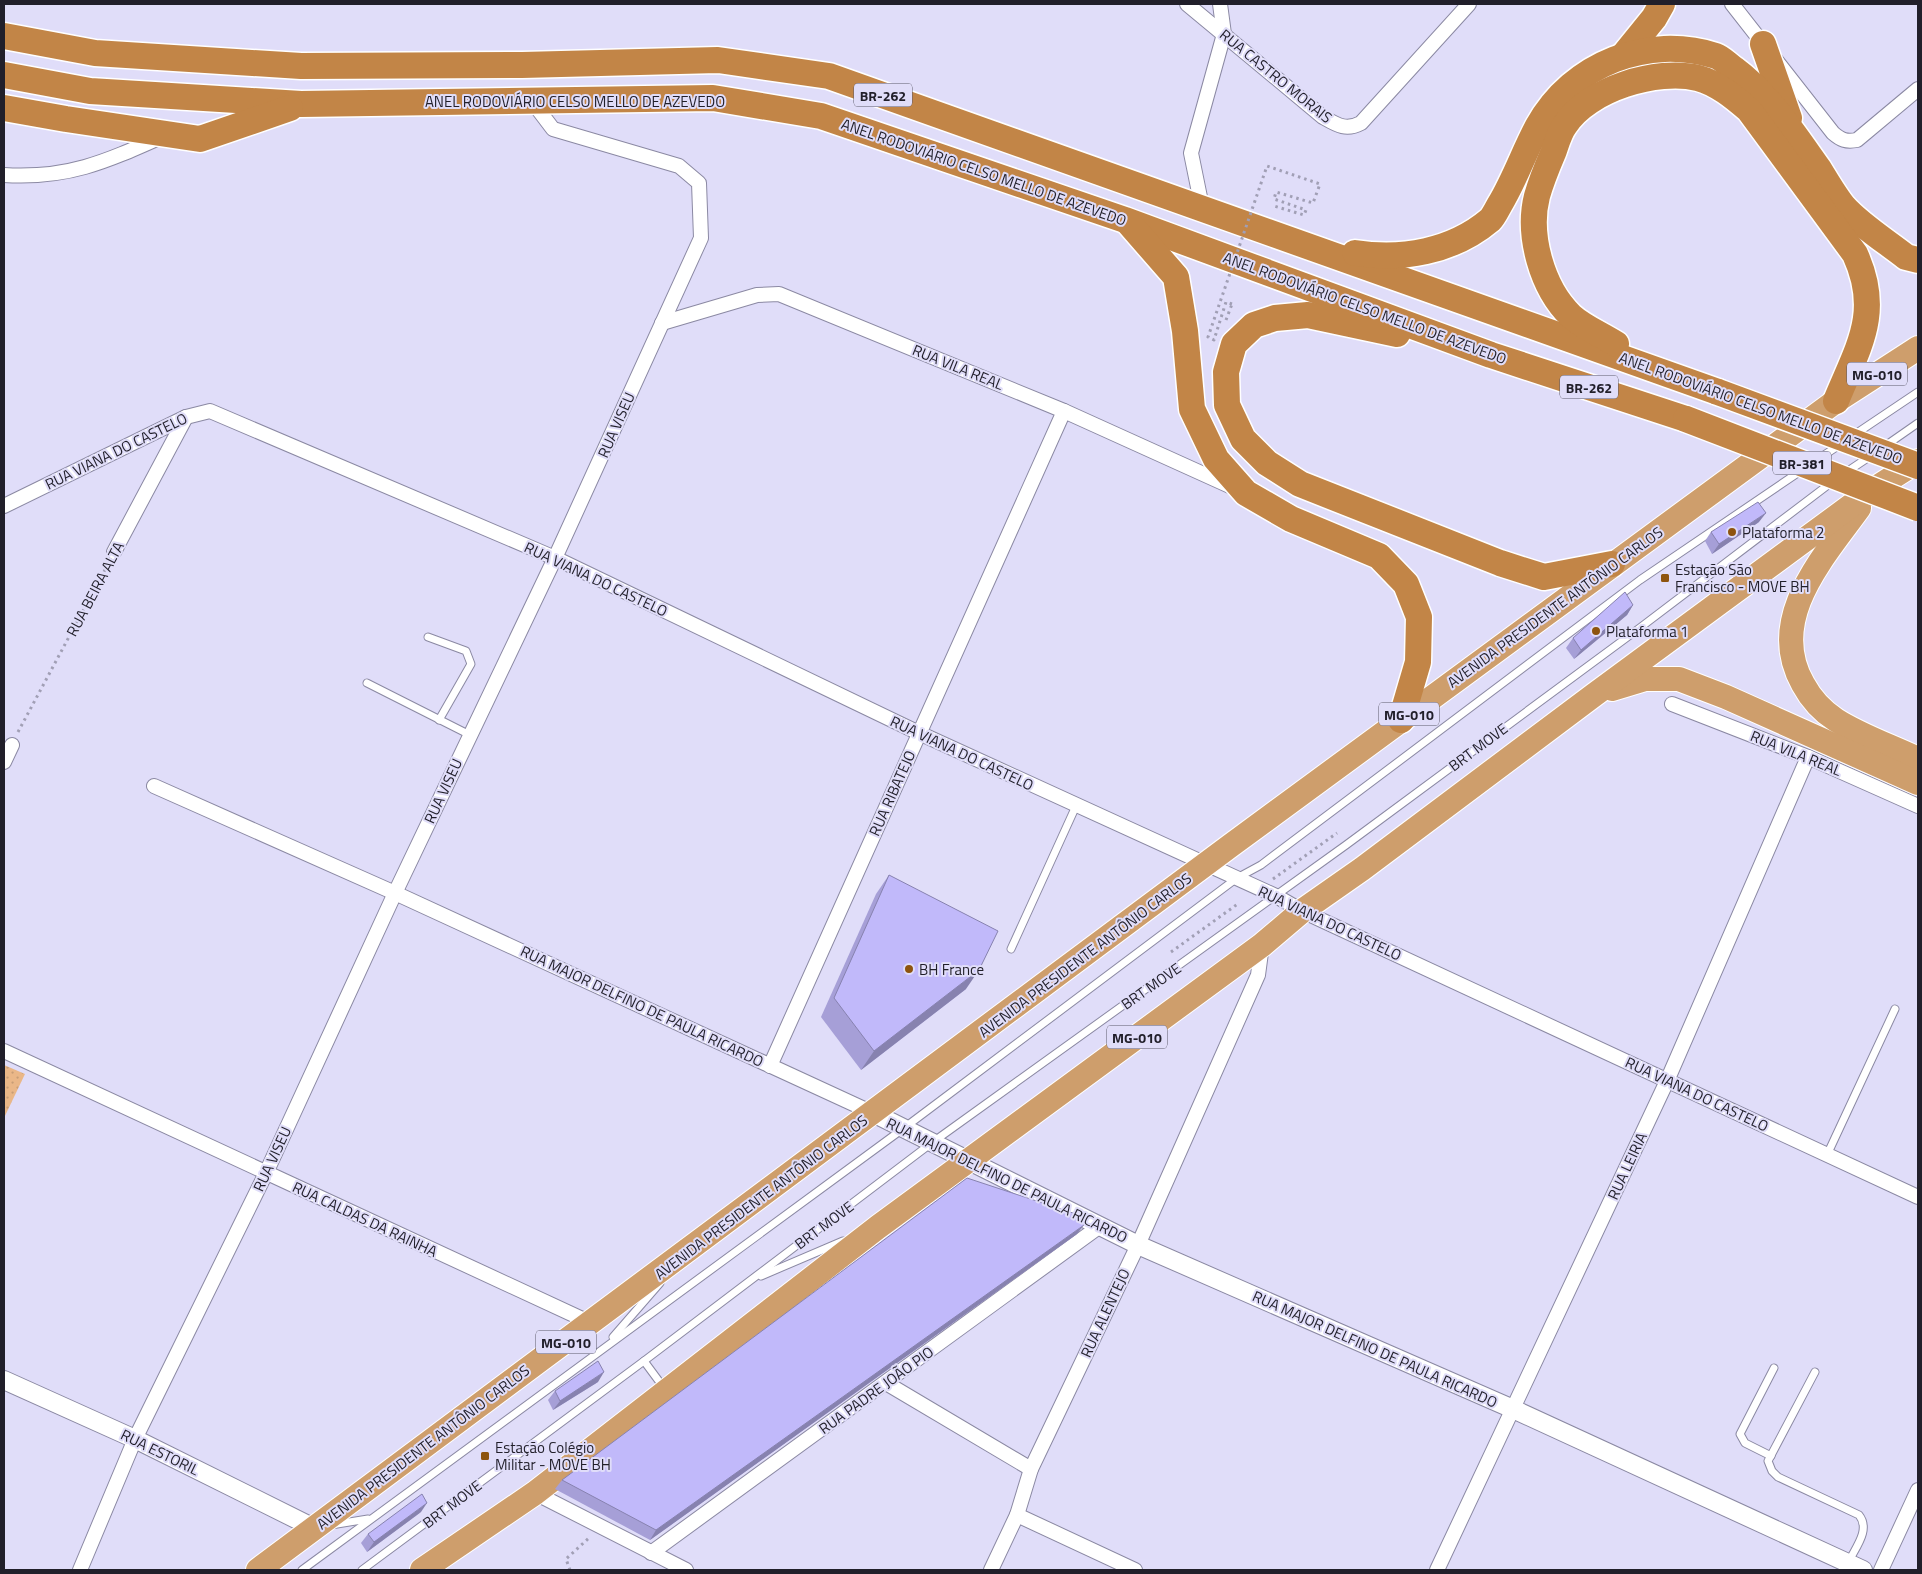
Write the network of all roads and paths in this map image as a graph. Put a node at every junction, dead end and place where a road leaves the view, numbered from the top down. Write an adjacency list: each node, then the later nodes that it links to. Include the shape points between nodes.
1 (1187, 4): 6 (street, RUA CASTRO MORAIS)
2 (1220, 4): 6 (street)
3 (1470, 4): 6 (street, RUA CASTRO MORAIS, via 1352,128 1339,126 1323,117)
4 (1662, 4): 9 (highway)
5 (1732, 4): 8 (street)
6 (1224, 34): 19 (street, via 1191,153)
7 (4, 36): 19 (highway, ANEL RODOVIÁRIO CELSO MELLO DE AZEVEDO / BR-262, via 95,53 301,66 718,60 811,73 829,76)
8 (1763, 44): 11 (street, via 1833,133 1848,141 1857,140); 16 (highway)
9 (1624, 55): 16 (highway, via 1659,48 1718,56 1752,83); 21 (highway, via 1596,68 1566,88 1538,126 1513,184 1491,219 1469,234 1443,246 1403,256)
10 (4, 75): 13 (highway, ANEL RODOVIÁRIO CELSO MELLO DE AZEVEDO / BR-262, via 90,91)
11 (1918, 89)
12 (531, 100): 13 (highway, ANEL RODOVIÁRIO CELSO MELLO DE AZEVEDO / BR-262); 20 (highway, ANEL RODOVIÁRIO CELSO MELLO DE AZEVEDO / BR-262, via 714,98 821,116); 24 (street, RUA VISEU, via 553,129 679,166 699,183 700,238)
13 (302, 104): 15 (highway, via 200,139)
14 (4, 108): 15 (highway)
15 (167, 134): 17 (street, via 85,168 33,177)
16 (1795, 135): 22 (highway, via 1845,208 1906,257)
17 (4, 175)
18 (1274, 206): 23 (path, bridge, via 1304,216 1306,210 1274,199 1276,192 1313,203 1320,184 1267,166 1208,337 1214,340 1226,302)
19 (1202, 207): 21 (highway, ANEL RODOVIÁRIO CELSO MELLO DE AZEVEDO / BR-262)
20 (1125, 220): 26 (highway, ANEL RODOVIÁRIO CELSO MELLO DE AZEVEDO / BR-262); 38 (highway, via 1176,277 1192,409 1216,459)
21 (1305, 245): 27 (highway, ANEL RODOVIÁRIO CELSO MELLO DE AZEVEDO / BR-262)
22 (1918, 260)
23 (1232, 304)
24 (662, 323): 31 (street, RUA VILA REAL, via 757,295 780,294); 42 (street, RUA VISEU)
25 (1918, 348): 30 (highway, AVENIDA PRESIDENTE ANTÔNIO CARLOS / MG-010)
26 (1491, 355): 33 (highway, ANEL RODOVIÁRIO CELSO MELLO DE AZEVEDO / BR-262); 43 (highway, via 1308,315 1275,318 1254,325 1234,344 1226,372 1227,405 1243,438 1267,463 1300,484 1500,563 1544,577)
27 (1657, 369): 28 (highway, ANEL RODOVIÁRIO CELSO MELLO DE AZEVEDO / BR-262); 30 (highway, via 1572,316 1550,288 1534,231 1537,198 1564,126 1584,105 1610,91 1632,83 1676,75 1699,79 1727,92 1749,110 1855,254 1864,273 1867,324 1862,344)
28 (1718, 392): 36 (highway, ANEL RODOVIÁRIO CELSO MELLO DE AZEVEDO / BR-381, bridge)
29 (1918, 392): 62 (lane, BRT MOVE, via 1640,580 1261,865)
30 (1836, 401): 43 (highway, AVENIDA PRESIDENTE ANTÔNIO CARLOS / MG-010)
31 (1064, 411): 38 (street, RUA VILA REAL); 50 (street, RUA RIBATEJO)
32 (186, 417): 39 (street, RUA VIANA DO CASTELO); 41 (street, RUA BEIRA ALTA); 42 (street, RUA VIANA DO CASTELO, via 210,411)
33 (1686, 419): 40 (highway, ANEL RODOVIÁRIO CELSO MELLO DE AZEVEDO / BR-381, bridge)
34 (1918, 423): 65 (lane, BRT MOVE, via 1810,497 1641,627)
35 (1918, 461): 37 (highway, MG-010)
36 (1918, 466)
37 (1871, 491): 46 (highway, MG-010); 54 (highway, via 1801,595 1791,624 1791,653 1805,688 1834,719)
38 (1246, 493): 49 (highway, via 1291,519 1379,556 1406,584 1419,616 1418,662)
39 (4, 506)
40 (1918, 508)
41 (114, 552): 52 (path, RUA BEIRA ALTA)
42 (555, 558): 50 (street, RUA VIANA DO CASTELO); 51 (street, RUA VISEU)
43 (1612, 564): 49 (highway, AVENIDA PRESIDENTE ANTÔNIO CARLOS / MG-010)
44 (428, 637): 48 (lane, via 466,651 471,664)
45 (367, 683): 48 (lane)
46 (1594, 695): 56 (highway, via 1645,679 1679,680 1726,697); 67 (highway, MG-010)
47 (1672, 704): 53 (street, RUA VILA REAL)
48 (440, 720): 51 (lane)
49 (1401, 720): 61 (highway, AVENIDA PRESIDENTE ANTÔNIO CARLOS / MG-010)
50 (919, 733): 58 (street, RUA VIANA DO CASTELO); 73 (street, RUA RIBATEJO)
51 (470, 736): 64 (street, RUA VISEU)
52 (12, 745): 55 (street)
53 (1808, 757): 59 (street, RUA VILA REAL); 74 (street, RUA LEIRIA)
54 (1918, 759)
55 (4, 762)
56 (1918, 783)
57 (154, 786): 64 (street, RUA MAJOR DELFINO DE PAULA RICARDO)
58 (1076, 806): 61 (street, RUA VIANA DO CASTELO); 69 (lane)
59 (1918, 806)
60 (1337, 833): 63 (path)
61 (1206, 864): 62 (street, RUA VIANA DO CASTELO); 75 (highway, AVENIDA PRESIDENTE ANTÔNIO CARLOS / MG-010)
62 (1237, 878): 65 (street, RUA VIANA DO CASTELO); 76 (lane, BRT MOVE)
63 (1268, 882)
64 (396, 893): 73 (street, RUA MAJOR DELFINO DE PAULA RICARDO); 80 (street, RUA VISEU)
65 (1276, 896): 67 (street, RUA VIANA DO CASTELO); 77 (lane, BRT MOVE)
66 (1240, 903): 70 (path)
67 (1302, 911): 68 (highway, MG-010); 74 (street, RUA VIANA DO CASTELO)
68 (1262, 945): 79 (highway, MG-010); 84 (street, RUA ALENTEJO, via 1258,975)
69 (1011, 949)
70 (1171, 952)
71 (1895, 1009): 78 (lane)
72 (4, 1051): 80 (street, RUA CALDAS DA RAINHA)
73 (770, 1066): 75 (street, RUA MAJOR DELFINO DE PAULA RICARDO)
74 (1667, 1080): 78 (street, RUA VIANA DO CASTELO); 95 (street, RUA LEIRIA)
75 (873, 1113): 76 (street, RUA MAJOR DELFINO DE PAULA RICARDO); 85 (highway, AVENIDA PRESIDENTE ANTÔNIO CARLOS / MG-010)
76 (904, 1128): 77 (street, RUA MAJOR DELFINO DE PAULA RICARDO); 88 (lane, BRT MOVE)
77 (933, 1142): 79 (street, RUA MAJOR DELFINO DE PAULA RICARDO); 86 (lane, BRT MOVE)
78 (1827, 1154): 81 (street, RUA VIANA DO CASTELO)
79 (968, 1160): 82 (street, RUA MAJOR DELFINO DE PAULA RICARDO); 83 (highway, MG-010)
80 (266, 1173): 87 (street, RUA CALDAS DA RAINHA); 96 (street, RUA VISEU)
81 (1918, 1197)
82 (1100, 1226): 84 (street, RUA MAJOR DELFINO DE PAULA RICARDO); 93 (street, RUA PADRE JOÃO PIO)
83 (878, 1227): 86 (lane); 94 (highway, MG-010)
84 (1138, 1245): 95 (street, RUA MAJOR DELFINO DE PAULA RICARDO); 98 (street, RUA ALENTEJO)
85 (686, 1253): 87 (highway, AVENIDA PRESIDENTE ANTÔNIO CARLOS / MG-010); 88 (lane, BRT MOVE)
86 (751, 1280): 89 (lane, BRT MOVE)
87 (591, 1323): 104 (highway, AVENIDA PRESIDENTE ANTÔNIO CARLOS / MG-010)
88 (604, 1348): 102 (lane, BRT MOVE)
89 (644, 1361): 94 (lane); 110 (lane, BRT MOVE)
90 (1774, 1368): 97 (lane, via 1740,1434 1745,1443)
91 (1815, 1372): 97 (lane)
92 (4, 1380): 96 (street, RUA ESTORIL)
93 (886, 1383): 98 (street); 105 (street, RUA PADRE JOÃO PIO)
94 (666, 1391): 100 (highway, MG-010)
95 (1513, 1409): 106 (street, RUA MAJOR DELFINO DE PAULA RICARDO); 116 (street, RUA LEIRIA)
96 (135, 1439): 104 (street, RUA ESTORIL); 107 (street, RUA VISEU)
97 (1771, 1456): 106 (lane, via 1768,1461 1778,1478 1859,1515 1865,1529)
98 (1031, 1469): 101 (street, RUA ALENTEJO)
99 (1918, 1490): 117 (street)
100 (535, 1493): 103 (street); 111 (highway, MG-010)
101 (1016, 1516): 114 (street, RUA ALENTEJO); 115 (street)
102 (370, 1518): 104 (lane, BRT MOVE); 109 (lane, BRT MOVE)
103 (601, 1527): 105 (street); 112 (path, via 566,1559)
104 (314, 1528): 108 (highway, AVENIDA PRESIDENTE ANTÔNIO CARLOS / MG-010)
105 (651, 1552): 113 (street)
106 (1855, 1567)
107 (80, 1570)
108 (258, 1570)
109 (302, 1570)
110 (362, 1570)
111 (422, 1570)
112 (570, 1570)
113 (686, 1570)
114 (991, 1570)
115 (1135, 1570)
116 (1437, 1570)
117 (1882, 1570)

